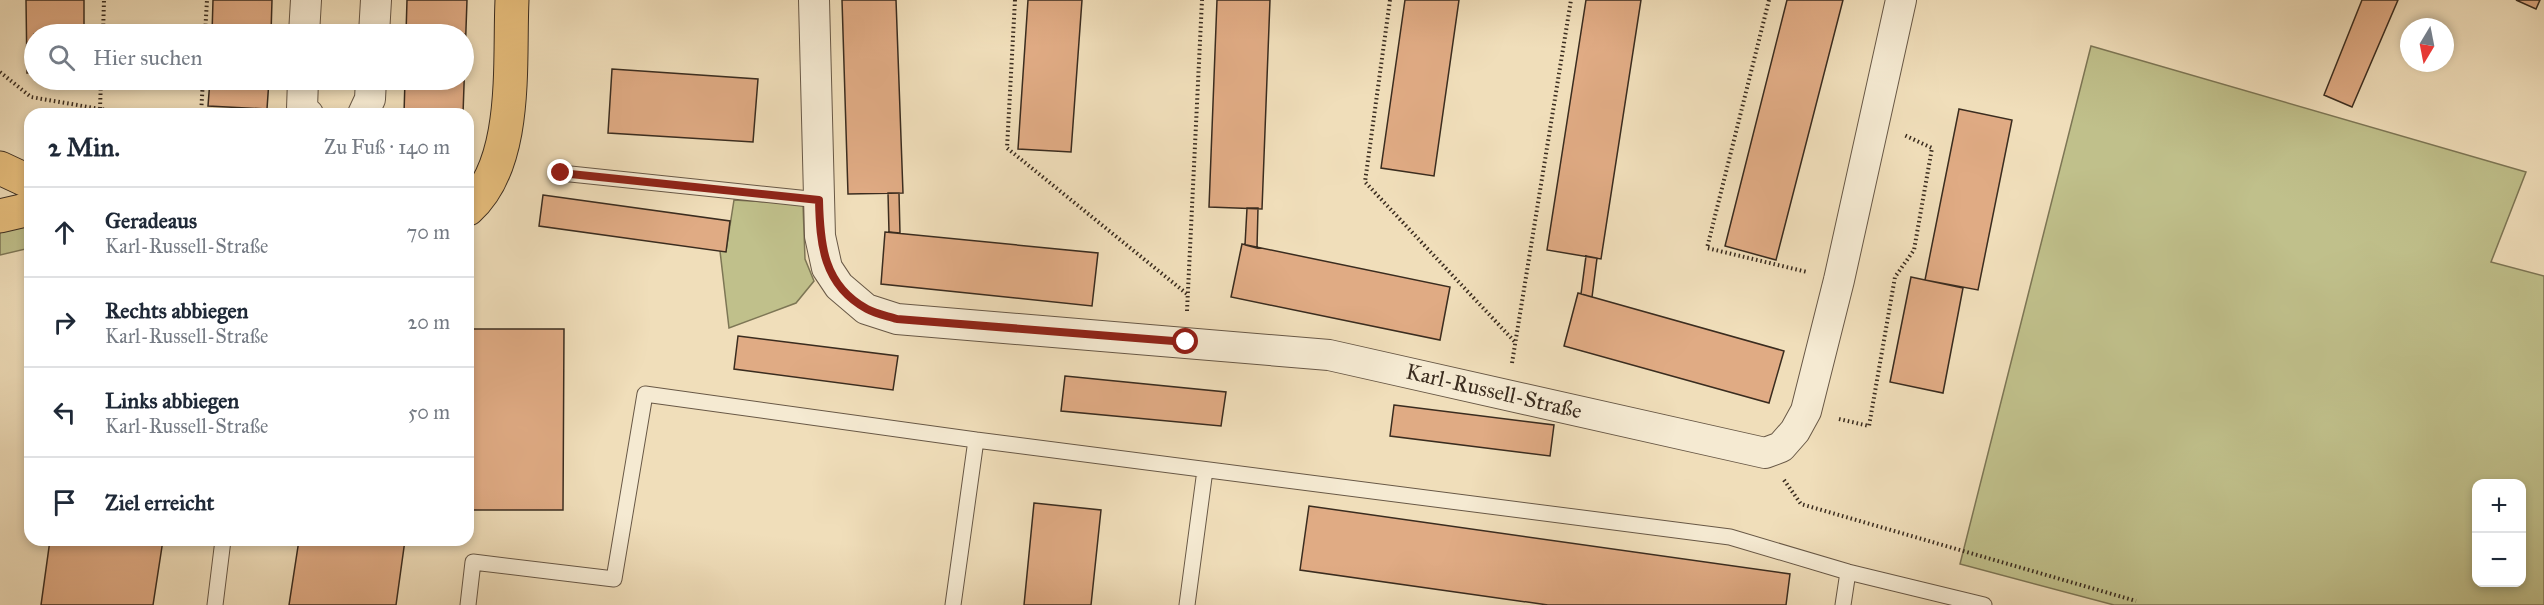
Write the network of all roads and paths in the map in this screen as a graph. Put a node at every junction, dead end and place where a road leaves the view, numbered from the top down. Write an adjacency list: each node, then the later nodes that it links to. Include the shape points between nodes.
1 (104, 0): 13 (path)
2 (207, 0): 14 (path)
3 (306, 0): 15 (street)
4 (376, 0): 16 (street)
5 (512, 0): 32 (highway, via 504,145 490,183)
6 (814, 0): 31 (street, Karl-Russell-Straße)
7 (1015, 0): 36 (path, via 1007,148)
8 (1202, 0): 36 (path)
9 (1390, 0): 38 (path, via 1365,182)
10 (1571, 0): 38 (path)
11 (1769, 0): 35 (path, via 1707,248)
12 (1900, 0): 27 (street)
13 (103, 24)
14 (206, 24)
15 (305, 24)
16 (375, 24)
17 (0, 72): 22 (path, via 31,97)
18 (101, 90): 23 (path)
19 (202, 90): 24 (path)
20 (303, 90): 25 (street)
21 (370, 90): 26 (street)
22 (94, 108)
23 (100, 108)
24 (201, 108)
25 (302, 108)
26 (366, 108)
27 (1875, 122): 35 (street); 40 (path, via 1932,148 1914,250 1895,277 1869,426)
28 (0, 168): 30 (highway)
29 (561, 173): 31 (lane)
30 (24, 179)
31 (819, 200): 37 (street, Karl-Russell-Straße, via 820,236 827,268 839,286 866,309 897,319)
32 (474, 204)
33 (24, 210): 34 (highway)
34 (0, 216)
35 (1839, 280): 40 (street)
36 (1187, 294): 37 (path)
37 (1186, 342): 39 (street, Karl-Russell-Straße, via 1329,355)
38 (1515, 342): 39 (path)
39 (1508, 393): 42 (street, Karl-Russell-Straße)
40 (1806, 411): 42 (street, via 1781,447)
41 (976, 440): 43 (lane); 48 (lane, via 645,394 614,579 473,562); 49 (lane)
42 (1765, 453): 46 (path, via 1801,504)
43 (1206, 470): 45 (lane, via 1730,537); 50 (lane)
44 (222, 546): 47 (lane)
45 (1848, 572): 51 (lane); 52 (lane)
46 (2136, 601)
47 (215, 605)
48 (468, 605)
49 (953, 605)
50 (1187, 605)
51 (1843, 605)
52 (1984, 605)

